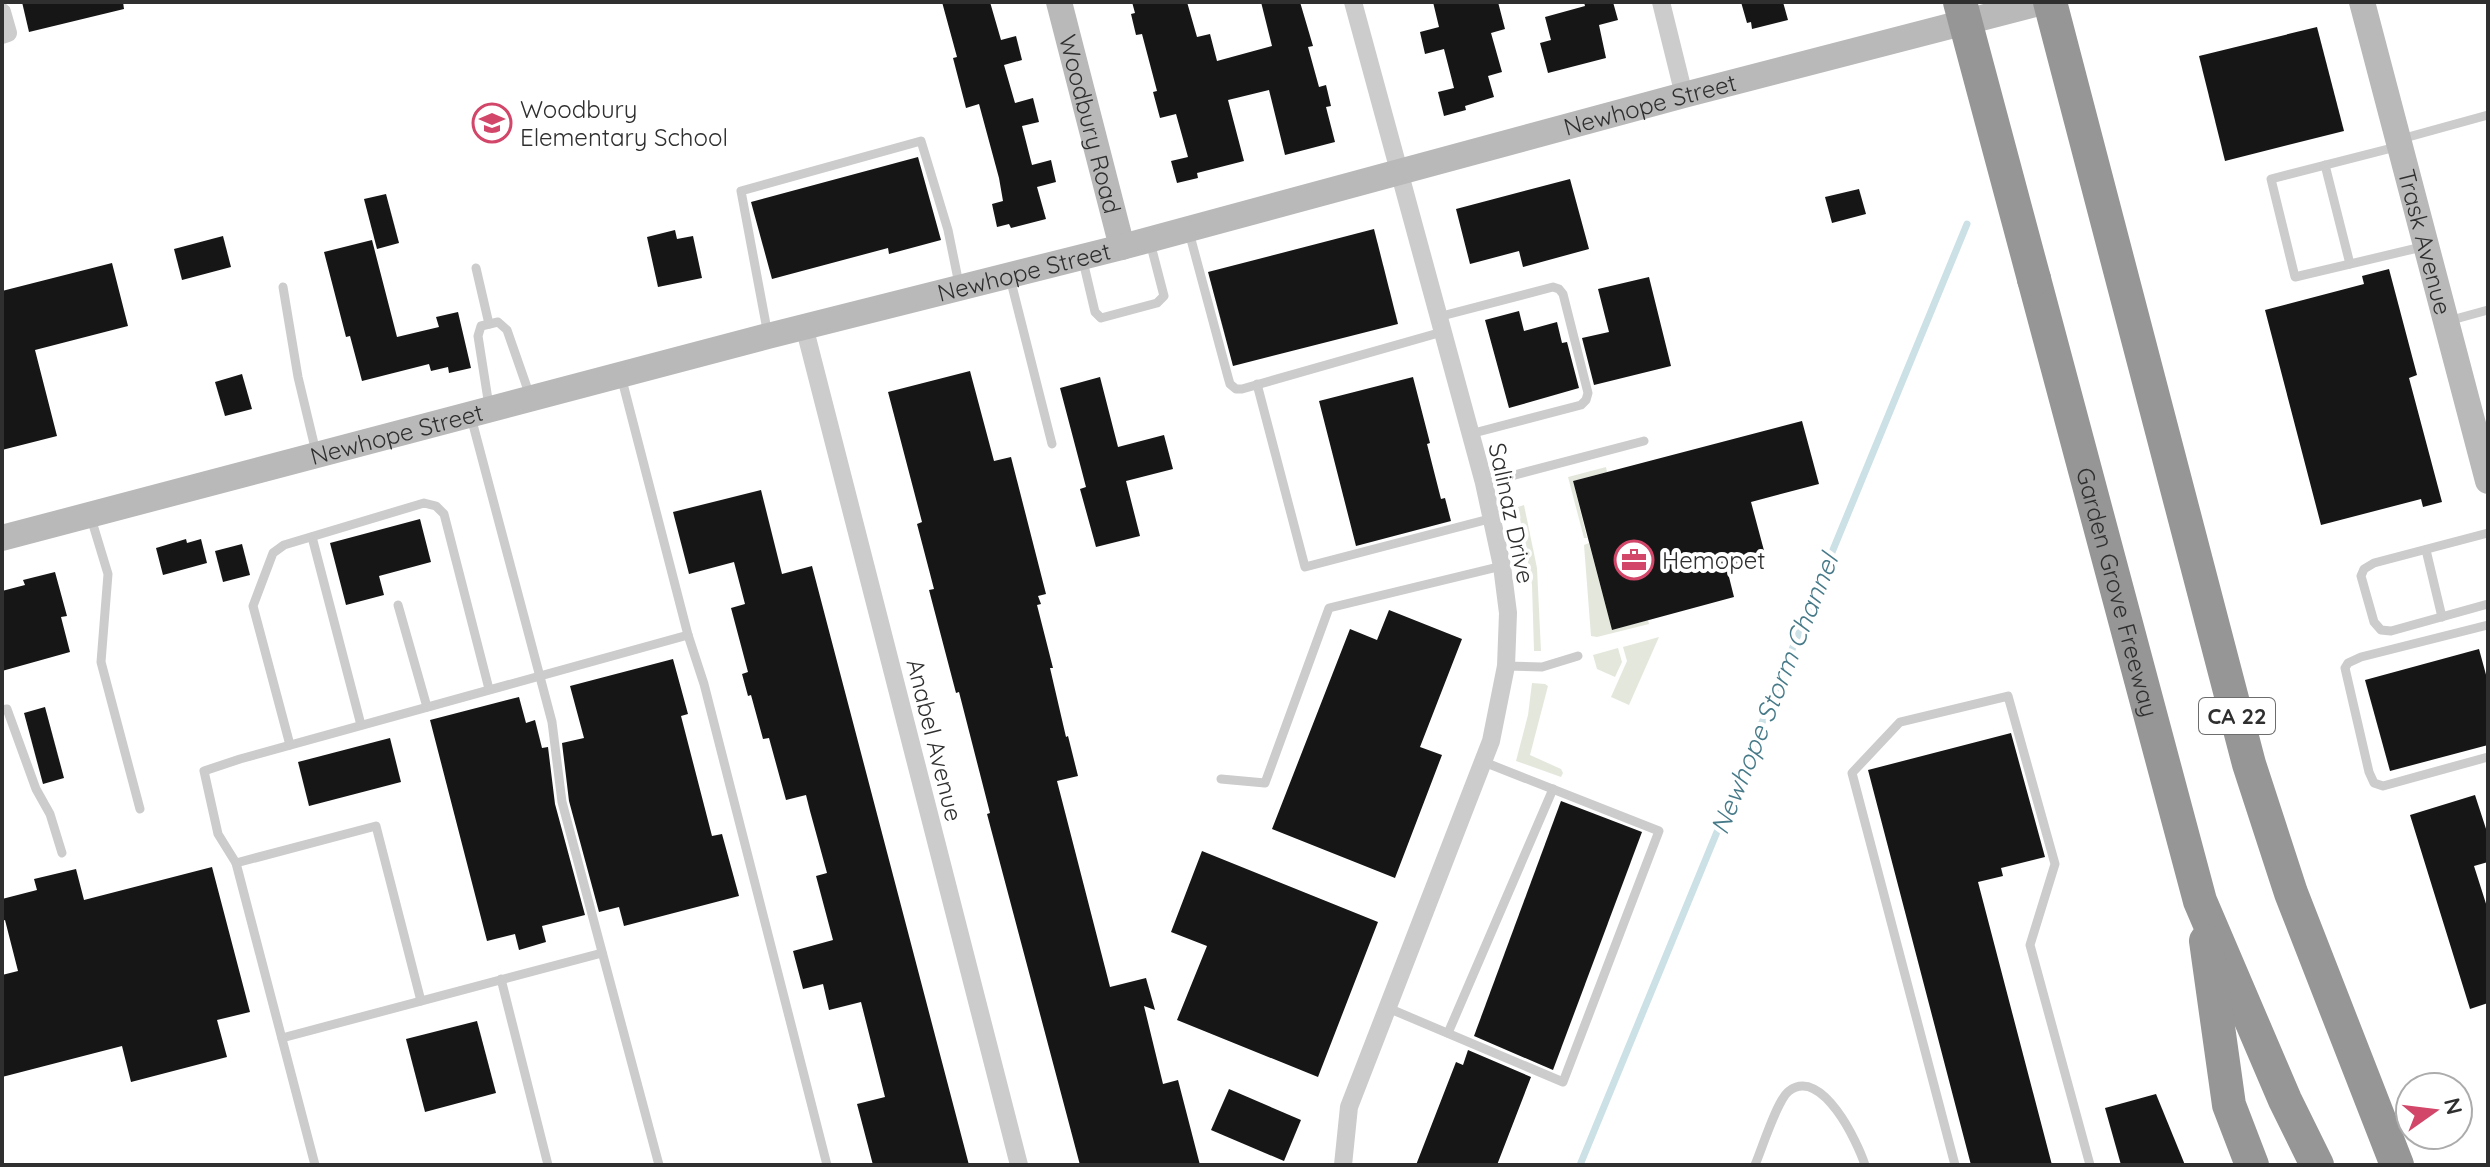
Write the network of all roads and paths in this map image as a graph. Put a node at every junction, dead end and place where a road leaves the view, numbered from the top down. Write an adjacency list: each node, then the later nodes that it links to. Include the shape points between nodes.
1 (1059, 2): 18 (street, Woodbury Road)
2 (1353, 2): 14 (street, Salinaz Drive)
3 (1661, 2): 10 (street)
4 (1960, 2): 68 (highway, Garden Grove Freeway, bridge)
5 (2043, 2): 10 (street, Newhope Street)
6 (2050, 2): 87 (highway, CA 22, via 2249,764 2296,907)
7 (2362, 2): 12 (street, Trask Avenue)
8 (2, 12): 9 (street)
9 (5, 34)
10 (1684, 95): 14 (street, Newhope Street)
11 (2488, 115): 12 (lane)
12 (2398, 143): 13 (lane); 17 (street, Trask Avenue)
13 (2325, 165): 20 (lane); 20 (lane, via 2271,179 2295,277)
14 (1399, 172): 15 (street, Newhope Street); 28 (street, Salinaz Drive)
15 (1188, 229): 16 (street, Newhope Street); 32 (lane, via 1230,384 1239,389)
16 (1149, 239): 18 (street, Newhope Street); 19 (lane, via 1164,296 1157,303 1101,318)
17 (2425, 246): 20 (lane); 26 (street, Trask Avenue)
18 (1122, 247): 19 (street, Newhope Street)
19 (1082, 257): 22 (street, Newhope Street)
20 (2350, 264)
21 (476, 268): 27 (lane)
22 (1009, 275): 24 (street, Newhope Street); 37 (lane)
23 (283, 287): 38 (lane)
24 (959, 287): 29 (street, Newhope Street); 30 (lane, via 921,141 741,191)
25 (2488, 310): 26 (lane)
26 (2444, 322): 39 (street, Trask Avenue)
27 (489, 324): 33 (lane, via 498,322 507,330); 34 (lane, via 481,326 478,336)
28 (1440, 324): 32 (lane); 35 (street, Salinaz Drive); 35 (lane, via 1553,287 1563,294 1586,400)
29 (804, 326): 30 (street, Newhope Street); 79 (street, Anabel Avenue)
30 (768, 336): 31 (street, Newhope Street)
31 (621, 375): 33 (street, Newhope Street); 52 (lane)
32 (1257, 384): 42 (lane, via 1305,567)
33 (530, 398): 34 (street, Newhope Street)
34 (480, 412): 38 (street, Newhope Street); 55 (lane)
35 (1470, 434): 40 (street, Salinaz Drive)
36 (1644, 441): 40 (lane)
37 (1052, 444)
38 (317, 455): 41 (street, Newhope Street)
39 (2488, 481)
40 (1484, 483): 42 (street, Salinaz Drive)
41 (90, 515): 45 (street, Newhope Street); 65 (lane, via 108,574 101,662)
42 (1493, 518): 47 (street, Salinaz Drive)
43 (2488, 533): 46 (lane)
44 (312, 537): 56 (lane, via 424,503 436,506 444,514); 59 (lane); 60 (lane, via 273,553 253,606)
45 (2, 538)
46 (2426, 550): 50 (lane); 50 (lane, via 2374,563 2361,576 2381,630)
47 (1502, 566): 54 (street, Salinaz Drive, via 1508,613); 63 (lane, via 1329,608 1265,783)
48 (2488, 604): 50 (lane)
49 (398, 605): 57 (lane)
50 (2442, 617)
51 (2488, 625): 61 (lane, via 2361,657 2345,668 2374,783 2383,786)
52 (688, 635): 55 (lane); 78 (lane)
53 (1578, 656): 54 (lane, via 1542,667)
54 (1506, 666): 62 (street, Salinaz Drive)
55 (539, 675): 56 (lane); 69 (lane, via 552,722 562,802)
56 (489, 689): 57 (lane)
57 (427, 707): 59 (lane)
58 (2, 710): 66 (lane, via 7,709)
59 (361, 725): 60 (lane)
60 (290, 745): 67 (lane, via 204,771 218,834)
61 (2488, 757)
62 (1484, 762): 64 (lane); 72 (street, Salinaz Drive)
63 (1221, 779)
64 (1553, 789): 73 (lane); 73 (lane, via 1659,831 1563,1082)
65 (140, 809)
66 (62, 853)
67 (236, 863): 71 (lane, via 376,826); 74 (lane)
68 (2200, 901): 85 (highway, via 2229,1105); 86 (highway, Garden Grove Freeway)
69 (602, 953): 70 (lane); 77 (lane)
70 (501, 979): 71 (lane); 76 (lane)
71 (421, 1001): 74 (lane)
72 (1388, 1008): 73 (lane); 80 (street, Salinaz Drive, via 1349,1107)
73 (1448, 1033)
74 (282, 1038): 75 (lane)
75 (315, 1165)
76 (548, 1165)
77 (659, 1165)
78 (827, 1165)
79 (1019, 1165)
80 (1343, 1165)
81 (1755, 1165): 82 (lane, via 1781,1103 1789,1091 1800,1087 1825,1097 1842,1116)
82 (1865, 1165)
83 (1955, 1165): 84 (lane, via 1852,773 1900,722 2008,696 2055,864 2030,945)
84 (2090, 1165)
85 (2252, 1165)
86 (2317, 1165)
87 (2397, 1165)

